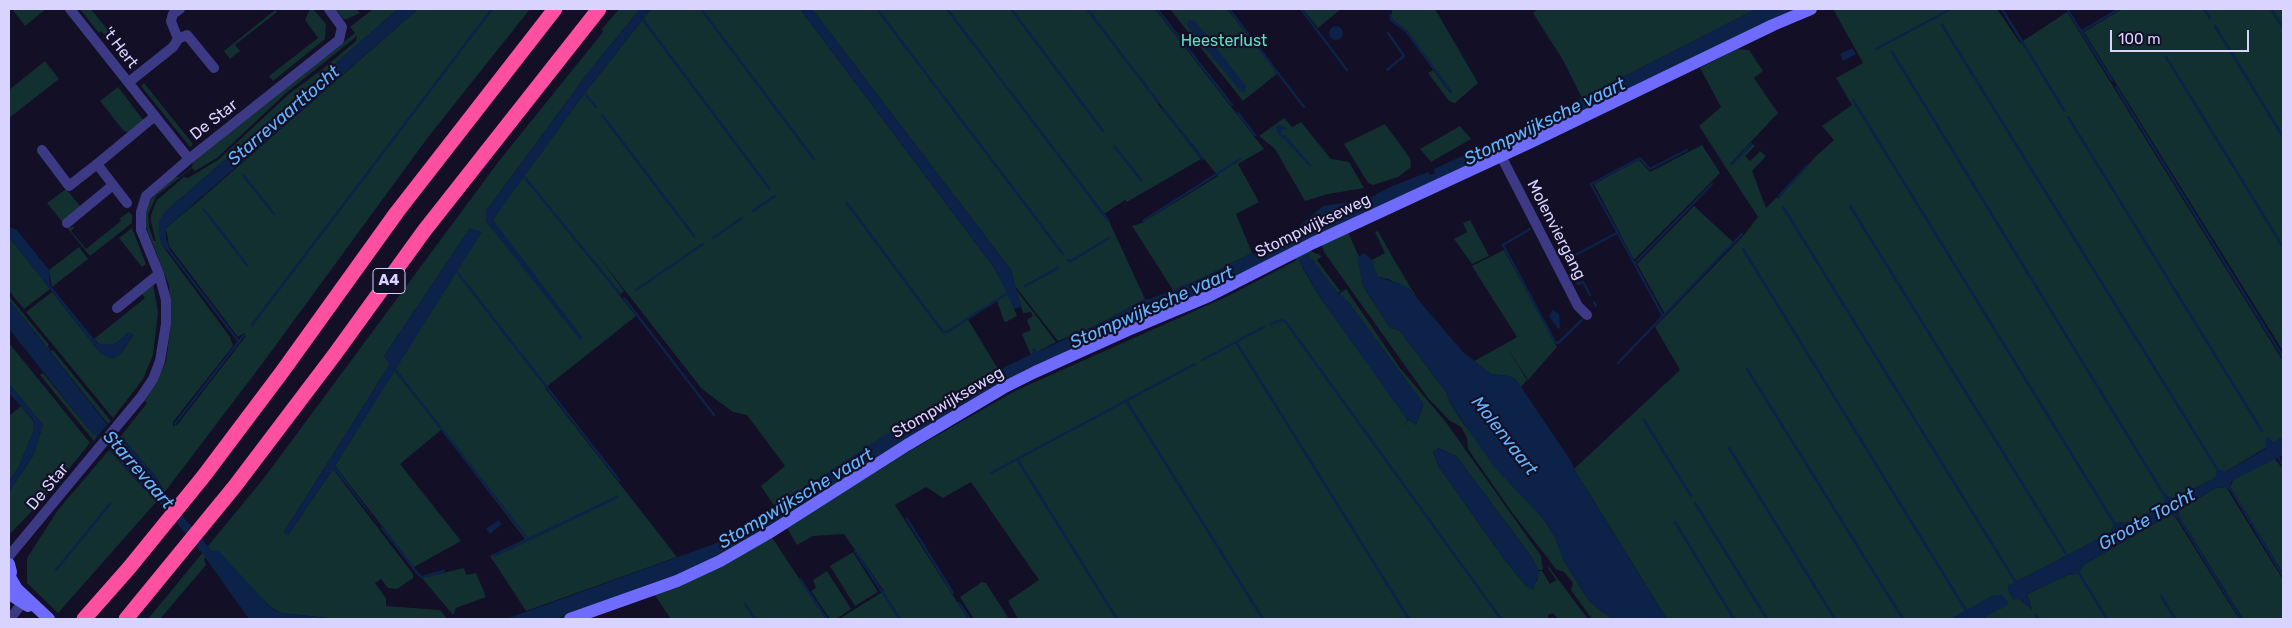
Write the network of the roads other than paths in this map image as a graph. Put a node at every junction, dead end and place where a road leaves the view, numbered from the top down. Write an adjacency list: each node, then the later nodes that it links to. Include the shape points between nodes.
1 (70, 9): 9 (street, 't Hert)
2 (180, 9): 7 (street, via 173,14 171,22)
3 (329, 9): 13 (street, De Star, via 342,27 339,40)
4 (555, 9): 28 (highway, A4, via 403,204 282,372 174,512)
5 (599, 9): 25 (highway, A4, via 424,231 312,385)
6 (1812, 9): 12 (street, Stompwijkseweg)
7 (178, 39): 8 (street, via 187,35); 9 (street, 't Hert, via 173,47)
8 (214, 68)
9 (129, 82): 10 (street, 't Hert)
10 (155, 116): 13 (street, 't Hert); 14 (street)
11 (42, 150): 14 (street, via 69,186)
12 (1501, 156): 20 (street, Molenviergang, via 1578,306); 31 (street, Stompwijkseweg, via 1313,242 1209,296 1003,388 720,561 677,581)
13 (189, 158): 18 (street, De Star, via 151,190 141,212 141,230)
14 (97, 164): 15 (street)
15 (112, 184): 16 (street); 17 (street)
16 (126, 203)
17 (67, 223)
18 (159, 274): 19 (street); 21 (street, De Star, via 166,308 160,362 153,379)
19 (117, 308)
20 (1587, 315)
21 (9, 556)
22 (9, 573): 27 (street, via 17,588)
23 (9, 594): 24 (street)
24 (22, 603): 26 (street); 27 (street)
25 (136, 605): 29 (highway, A4); 30 (highway, A4)
26 (10, 619)
27 (49, 619)
28 (84, 619)
29 (120, 619)
30 (126, 619)
31 (570, 619)

